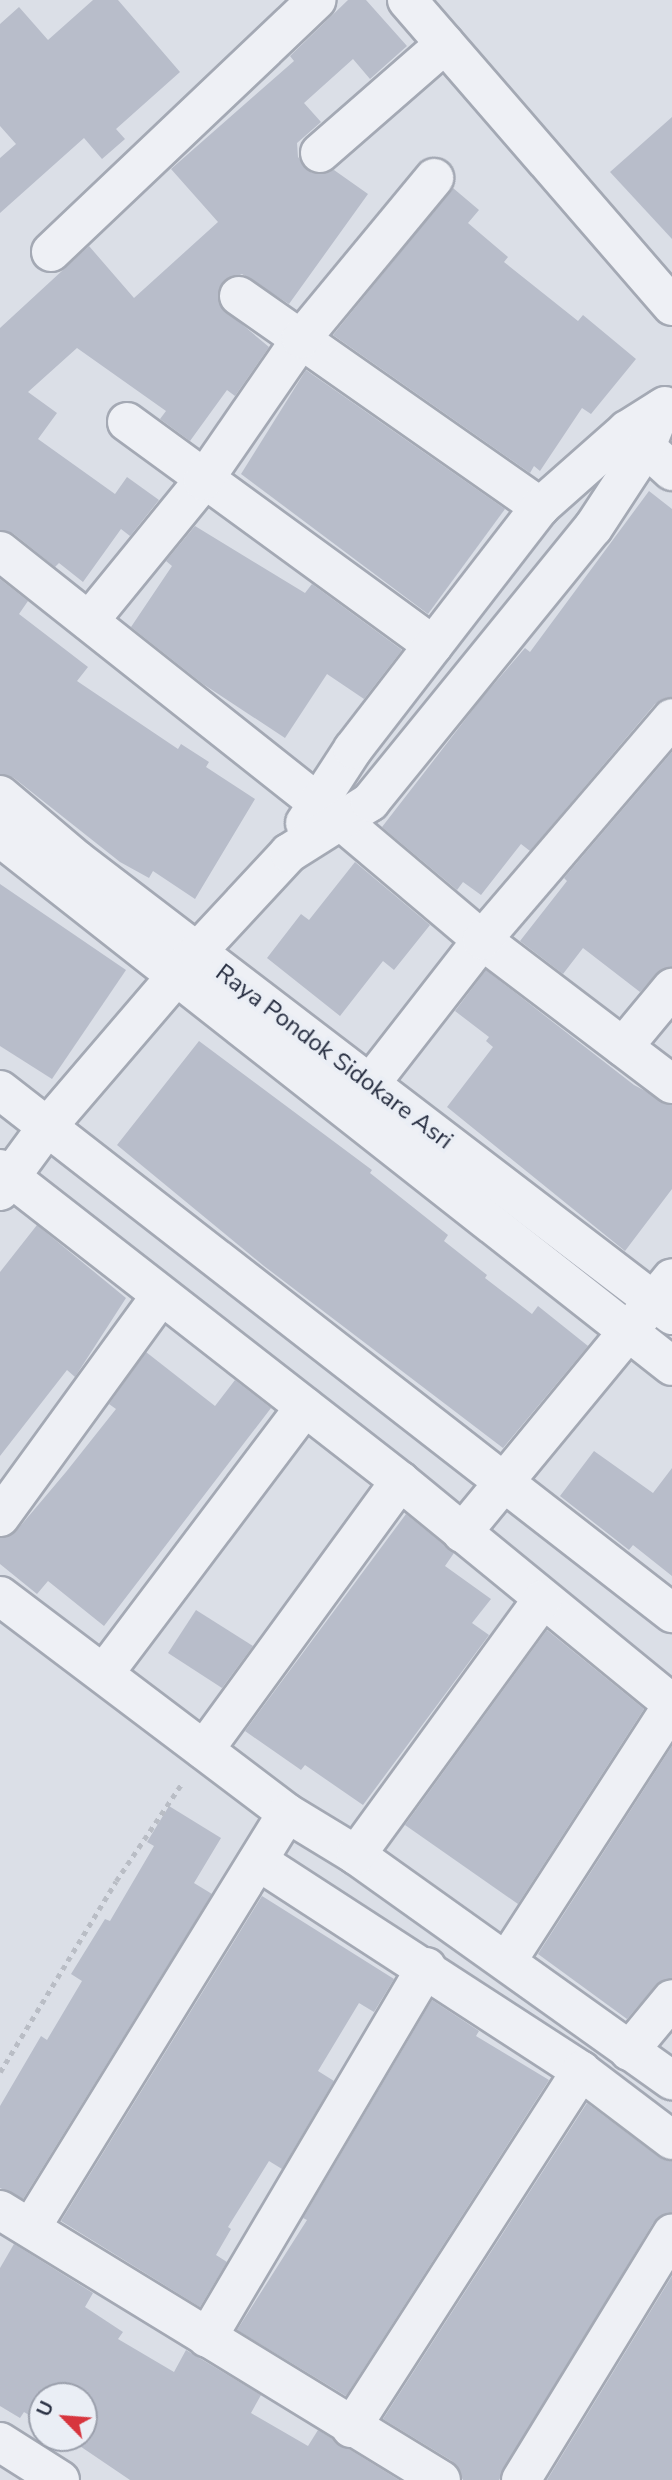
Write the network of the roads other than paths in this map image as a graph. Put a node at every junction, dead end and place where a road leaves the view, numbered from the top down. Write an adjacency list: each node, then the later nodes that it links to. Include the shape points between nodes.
1 (317, 0): 6 (street)
2 (407, 0): 3 (street)
3 (445, 44): 4 (street); 8 (street)
4 (320, 153)
5 (434, 178): 9 (street)
6 (51, 252)
7 (239, 296): 9 (street)
8 (672, 306)
9 (301, 339): 13 (street); 14 (street)
10 (666, 405): 12 (street)
11 (127, 422): 13 (street)
12 (648, 449): 14 (street); 20 (street, via 593,528 370,802)
13 (202, 481): 16 (street); 17 (street)
14 (540, 508): 17 (street)
15 (0, 551): 16 (street)
16 (89, 621): 20 (street)
17 (433, 645): 20 (street)
18 (672, 718): 22 (street)
19 (0, 795): 23 (street, Raya Pondok Sidokare Asri)
20 (328, 811): 22 (street); 23 (street)
21 (0, 837): 23 (street, Raya Pondok Sidokare Asri)
22 (482, 940): 25 (street); 26 (street)
23 (176, 965): 26 (street, Raya Pondok Sidokare Asri); 29 (street); 33 (street)
24 (672, 988): 25 (street)
25 (623, 1047): 27 (street)
26 (370, 1084): 32 (street, Raya Pondok Sidokare Asri)
27 (672, 1084)
28 (0, 1090): 29 (street)
29 (47, 1127): 30 (street); 37 (street)
30 (4, 1179): 31 (street)
31 (161, 1296): 35 (street); 38 (street)
32 (666, 1298): 33 (street)
33 (630, 1334): 34 (street); 37 (street)
34 (672, 1366)
35 (305, 1407): 36 (street); 43 (street)
36 (400, 1481): 39 (street); 45 (street)
37 (506, 1483): 39 (street); 42 (street)
38 (0, 1517)
39 (462, 1533): 41 (street)
40 (0, 1596): 43 (street)
41 (542, 1600): 44 (street); 47 (street)
42 (672, 1613)
43 (105, 1672): 45 (street)
44 (672, 1705): 49 (street)
45 (204, 1750): 46 (street)
46 (287, 1813): 47 (street); 48 (street)
47 (356, 1855): 49 (street)
48 (258, 1860): 50 (street); 56 (street)
49 (507, 1961): 52 (street)
50 (426, 1967): 53 (street); 58 (street)
51 (672, 1999): 52 (street)
52 (629, 2051): 54 (street)
53 (582, 2071): 55 (street); 59 (street)
54 (672, 2080)
55 (672, 2140)
56 (16, 2218): 58 (street)
57 (672, 2234): 63 (street)
58 (207, 2338): 59 (street)
59 (351, 2428): 62 (street)
60 (0, 2442): 61 (street)
61 (60, 2480)
62 (441, 2480)
63 (521, 2480)

